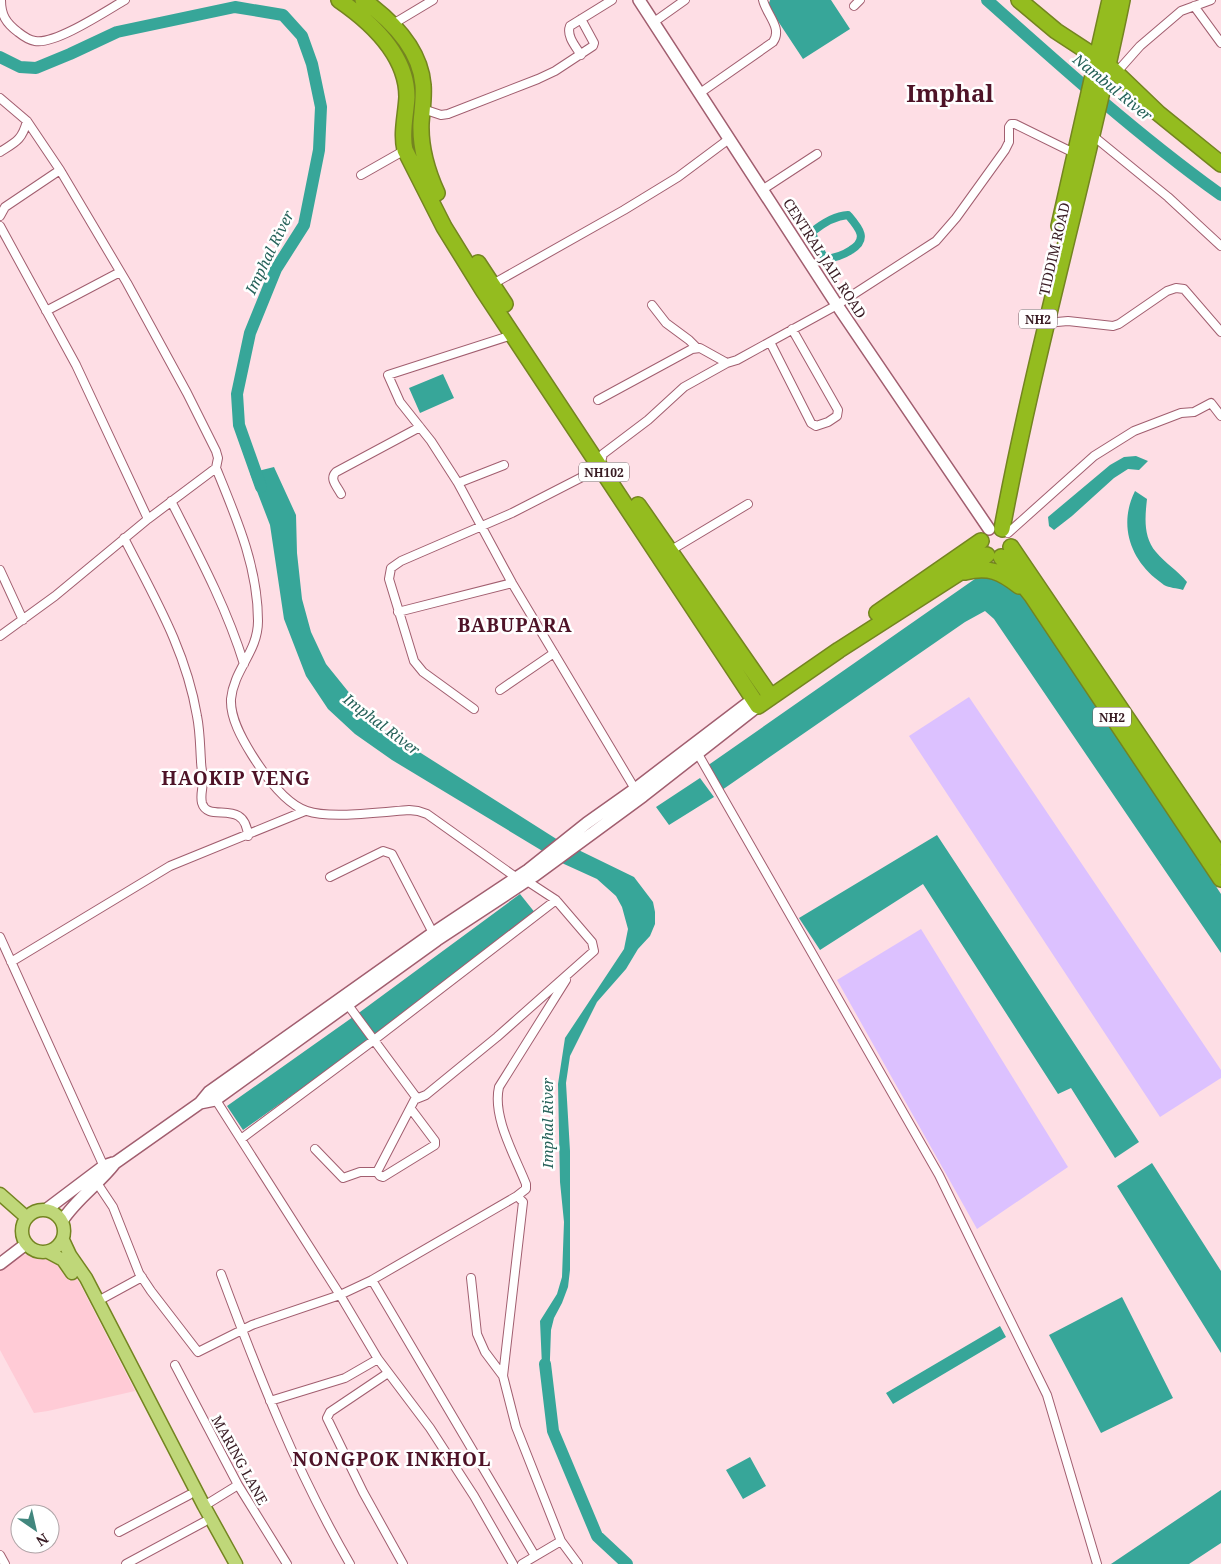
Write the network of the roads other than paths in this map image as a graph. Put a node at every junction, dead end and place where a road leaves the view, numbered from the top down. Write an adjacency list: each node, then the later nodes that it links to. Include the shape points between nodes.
1 (1, 0): 2 (street, via 3,17 25,38 36,42 65,33)
2 (125, 0)
3 (339, 0): 29 (highway, NH102, via 373,28 404,72 407,96 403,136)
4 (363, 0): 19 (highway, NH102)
5 (433, 0): 19 (street)
6 (612, 0): 17 (street)
7 (639, 0): 18 (street, CENTRAL JAIL ROAD)
8 (685, 0): 18 (street)
9 (762, 0): 23 (street, via 776,29 776,38)
10 (860, 0): 15 (street)
11 (1019, 0): 22 (highway, via 1056,31)
12 (1110, 0): 22 (highway, NH2)
13 (1122, 0): 22 (highway, NH2)
14 (1211, 0): 16 (street)
15 (854, 6)
16 (1194, 6): 20 (street); 22 (street, via 1181,11 1140,46)
17 (581, 20): 21 (street, via 594,43); 21 (street, via 568,30)
18 (654, 22): 23 (street, CENTRAL JAIL ROAD)
19 (393, 24): 25 (highway, NH102, via 419,66)
20 (1221, 43)
21 (581, 56): 25 (street, via 538,79 448,114 440,115)
22 (1108, 66): 27 (highway, NH2); 33 (highway); 34 (highway, via 1158,113)
23 (700, 93): 28 (street, CENTRAL JAIL ROAD)
24 (0, 98): 26 (street)
25 (423, 109): 42 (highway, NH102, via 422,142 431,178)
26 (27, 121): 30 (street, via 20,139); 35 (street)
27 (1087, 133): 32 (highway, TIDDIM ROAD / NH2); 40 (street, via 1168,197); 46 (highway, NH2)
28 (730, 139): 37 (street, CENTRAL JAIL ROAD); 42 (street, via 678,177 624,210)
29 (405, 150): 36 (street); 42 (highway, NH102, via 444,227)
30 (0, 152)
31 (817, 154): 37 (street)
32 (1076, 154): 44 (street, via 1011,124 1005,150 936,241); 46 (highway, TIDDIM ROAD / NH2)
33 (1221, 154)
34 (1221, 164)
35 (60, 170): 38 (street, via 5,207); 41 (street)
36 (361, 175)
37 (762, 190): 44 (street, CENTRAL JAIL ROAD)
38 (0, 216)
39 (0, 226): 45 (street)
40 (1221, 246)
41 (120, 272): 45 (street); 58 (street, via 216,451)
42 (487, 287): 49 (highway, NH102); 56 (highway, NH102)
43 (652, 305): 51 (street, via 666,323)
44 (837, 305): 47 (street); 66 (street, CENTRAL JAIL ROAD)
45 (46, 311): 63 (street, via 76,365)
46 (1042, 322): 48 (street, via 1068,320 1113,326 1176,288 1184,289); 66 (highway, NH2)
47 (792, 329): 50 (street); 50 (street, via 838,410 837,416 828,422 816,426 811,423)
48 (1221, 332)
49 (512, 335): 55 (street, via 388,375 400,402); 56 (highway, NH102)
50 (770, 342): 52 (street)
51 (698, 348): 52 (street); 53 (street)
52 (727, 363): 56 (street, via 684,387)
53 (598, 400)
54 (1221, 416): 66 (street, via 1211,403 1194,412 1181,413 1134,431 1094,456)
55 (420, 427): 59 (street); 60 (street, via 336,472 332,478)
56 (601, 460): 64 (street, via 570,484); 67 (highway, NH102)
57 (504, 465): 59 (street)
58 (216, 468): 61 (street); 76 (street, via 248,554 257,607 257,634)
59 (458, 483): 64 (street)
60 (341, 494)
61 (171, 501): 63 (street); 76 (street, via 220,599)
62 (748, 504): 67 (street)
63 (148, 519): 65 (street)
64 (481, 526): 70 (street); 72 (street, via 391,568 389,579)
65 (124, 538): 73 (street); 84 (street, via 164,615 189,680 200,736 203,806 209,811 241,816)
66 (996, 540): 69 (highway); 71 (highway, NH2); 78 (highway); 85 (highway, NH2)
67 (665, 554): 78 (highway, NH102)
68 (0, 570): 73 (street)
69 (959, 573): 71 (highway, via 978,569 996,571); 78 (highway)
70 (512, 583): 72 (street); 75 (street)
71 (1032, 596): 88 (highway, NH2)
72 (398, 612): 79 (street, via 417,666)
73 (23, 620): 74 (street)
74 (0, 636)
75 (554, 653): 77 (street); 81 (street)
76 (244, 664): 82 (street, via 232,693 234,720 267,776 279,791)
77 (500, 690)
78 (762, 698): 80 (street); 81 (street)
79 (474, 709)
80 (698, 754): 83 (street, via 643,796); 143 (street, via 938,1176 984,1267 1046,1394)
81 (635, 789): 83 (street)
82 (305, 811): 84 (street); 86 (street, via 321,815 418,811)
83 (590, 828): 86 (street)
84 (248, 836): 92 (street, via 170,866)
85 (1219, 850)
86 (527, 876): 89 (street); 90 (street); 94 (street, via 437,940)
87 (330, 877): 90 (street, via 383,851 392,854)
88 (1221, 879)
89 (556, 900): 93 (street, via 594,946 592,953); 95 (street)
90 (433, 933): 96 (street)
91 (0, 937): 92 (street)
92 (11, 962): 101 (street)
93 (571, 972): 97 (street, via 497,1037); 105 (street, via 498,1087 499,1117 526,1184 526,1189)
94 (351, 1010): 95 (street); 96 (street)
95 (374, 1040): 97 (street); 99 (street)
96 (212, 1096): 99 (street); 101 (street)
97 (416, 1099): 98 (street)
98 (411, 1109): 102 (street); 102 (street, via 435,1145 383,1176)
99 (241, 1139): 117 (street)
100 (315, 1148): 102 (street, via 343,1178 360,1172)
101 (108, 1167): 103 (street); 106 (street)
102 (377, 1172)
103 (97, 1183): 108 (street, via 71,1207); 114 (street, via 113,1207)
104 (0, 1194): 107 (main road)
105 (517, 1196): 116 (street); 123 (street, via 523,1202)
106 (47, 1209): 107 (main road, via 39,1209); 108 (main road)
107 (26, 1217): 110 (main road, via 21,1232)
108 (62, 1221): 109 (main road)
109 (63, 1240): 111 (main road); 118 (main road)
110 (26, 1244): 111 (main road, via 38,1252); 112 (street)
111 (48, 1252): 126 (main road, via 63,1260 79,1282)
112 (0, 1264)
113 (221, 1274): 119 (street)
114 (142, 1277): 118 (street); 119 (street, via 196,1351 200,1352)
115 (471, 1278): 123 (street, via 477,1334)
116 (372, 1280): 117 (street); 132 (street)
117 (340, 1295): 119 (street); 120 (street)
118 (98, 1301): 127 (main road)
119 (241, 1329): 124 (street)
120 (378, 1359): 122 (street); 124 (street, via 345,1378)
121 (174, 1365): 125 (street, MARING LANE)
122 (388, 1373): 139 (street, via 330,1412 327,1418); 140 (street, via 430,1428)
123 (503, 1376): 130 (street, via 516,1428)
124 (270, 1401): 138 (street, via 325,1521)
125 (238, 1485): 127 (street); 137 (street, MARING LANE)
126 (189, 1495): 128 (main road); 129 (street)
127 (204, 1506): 136 (main road)
128 (204, 1522): 134 (street); 135 (main road)
129 (119, 1532)
130 (561, 1541): 132 (street); 142 (street)
131 (0, 1555): 133 (street)
132 (535, 1556): 141 (street)
133 (5, 1564)
134 (126, 1564)
135 (226, 1564)
136 (236, 1564)
137 (287, 1564)
138 (350, 1564)
139 (403, 1564)
140 (513, 1564)
141 (522, 1564)
142 (578, 1564)
143 (1097, 1564)

